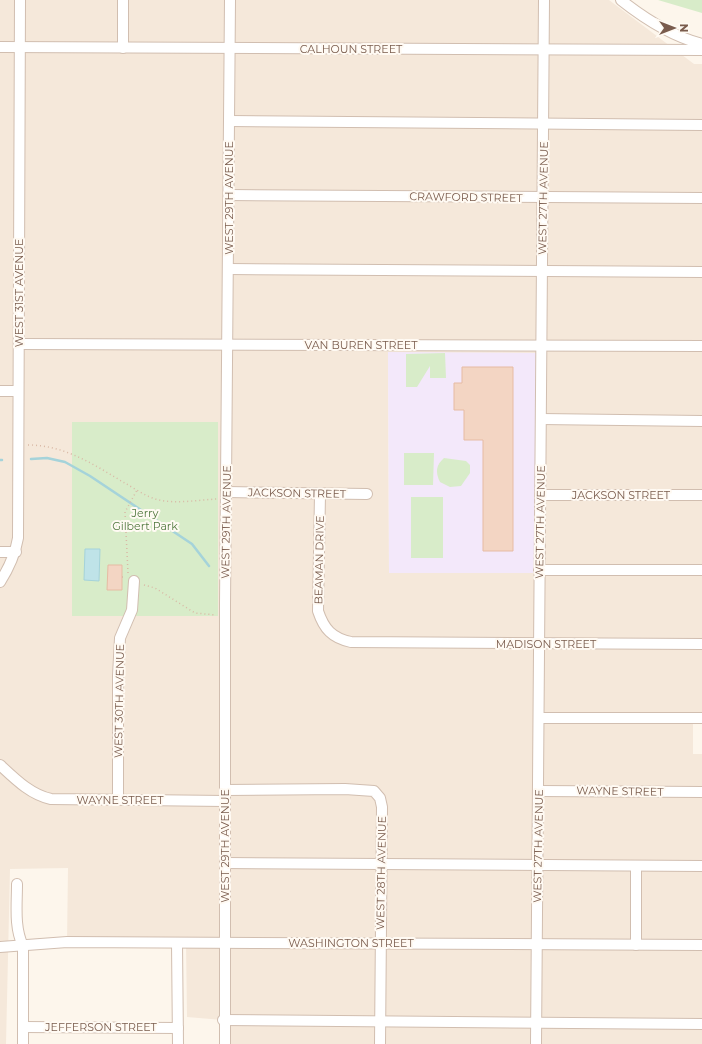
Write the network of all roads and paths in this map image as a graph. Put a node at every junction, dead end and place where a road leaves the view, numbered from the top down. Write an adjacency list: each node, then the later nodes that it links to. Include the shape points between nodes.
1 (20, 0): 8 (street, WEST 31ST AVENUE)
2 (123, 0): 9 (street)
3 (230, 0): 10 (street, WEST 29TH AVENUE)
4 (544, 0): 11 (street, WEST 27TH AVENUE)
5 (621, 0): 6 (street, via 638,14 666,30)
6 (702, 44)
7 (0, 47): 8 (street, CALHOUN STREET)
8 (20, 47): 9 (street, CALHOUN STREET); 22 (street, WEST 31ST AVENUE)
9 (123, 48): 10 (street, CALHOUN STREET)
10 (230, 49): 11 (street, CALHOUN STREET); 13 (street, WEST 29TH AVENUE)
11 (544, 50): 12 (street, CALHOUN STREET); 14 (street, WEST 27TH AVENUE)
12 (702, 50)
13 (230, 121): 14 (street); 16 (street, WEST 29TH AVENUE)
14 (543, 124): 15 (street); 17 (street, WEST 27TH AVENUE)
15 (702, 124)
16 (229, 195): 17 (street, CRAWFORD STREET); 19 (street, WEST 29TH AVENUE)
17 (543, 197): 18 (street, CRAWFORD STREET); 20 (street, WEST 27TH AVENUE)
18 (702, 198)
19 (229, 269): 20 (street); 23 (street, WEST 29TH AVENUE)
20 (542, 271): 21 (street); 24 (street, WEST 27TH AVENUE)
21 (702, 272)
22 (19, 344): 23 (street, VAN BUREN STREET); 27 (street, WEST 31ST AVENUE)
23 (228, 344): 24 (street, VAN BUREN STREET); 36 (street, WEST 29TH AVENUE)
24 (542, 345): 25 (street, VAN BUREN STREET); 28 (street, WEST 27TH AVENUE)
25 (702, 346)
26 (0, 391): 27 (street)
27 (18, 391): 38 (street, WEST 31ST AVENUE)
28 (541, 419): 29 (street); 34 (street, WEST 27TH AVENUE)
29 (702, 421)
30 (28, 445): 31 (path, via 64,450 93,464)
31 (136, 491): 36 (path, via 158,500); 39 (path, via 125,512)
32 (320, 494): 33 (street, JACKSON STREET); 36 (street, JACKSON STREET); 45 (street, BEAMAN DRIVE, via 318,611 323,624 330,634 340,640)
33 (367, 494)
34 (540, 495): 35 (street, JACKSON STREET); 40 (street, WEST 27TH AVENUE)
35 (702, 495)
36 (227, 496): 51 (street, WEST 29TH AVENUE)
37 (0, 552): 38 (street)
38 (16, 552): 43 (street, WEST 31ST AVENUE)
39 (128, 566)
40 (539, 570): 41 (street); 46 (street, WEST 27TH AVENUE)
41 (702, 570)
42 (134, 581): 44 (path, via 156,588 195,613); 54 (street, WEST 30TH AVENUE, via 132,610 120,638)
43 (0, 582)
44 (220, 615)
45 (390, 642): 46 (street, MADISON STREET)
46 (538, 644): 47 (street, MADISON STREET); 48 (street, WEST 27TH AVENUE)
47 (702, 644)
48 (538, 718): 49 (street); 52 (street, WEST 27TH AVENUE)
49 (702, 718)
50 (0, 765): 54 (street, WAYNE STREET, via 19,783 51,800)
51 (225, 790): 55 (street, WEST 29TH AVENUE); 57 (street, WEST 28TH AVENUE, via 374,791 380,798 382,807)
52 (538, 790): 53 (street, WAYNE STREET); 58 (street, WEST 27TH AVENUE)
53 (702, 792)
54 (118, 800): 55 (street, WAYNE STREET)
55 (225, 801): 56 (street, WEST 29TH AVENUE)
56 (225, 863): 57 (street); 62 (street, WEST 29TH AVENUE)
57 (380, 864): 58 (street); 64 (street, WEST 28TH AVENUE)
58 (537, 866): 59 (street); 65 (street, WEST 27TH AVENUE)
59 (636, 866): 60 (street); 66 (street)
60 (702, 866)
61 (17, 884): 68 (street, via 16,921)
62 (224, 942): 63 (street, WASHINGTON STREET); 64 (street, WASHINGTON STREET); 70 (street, WEST 29TH AVENUE)
63 (177, 943): 68 (street, WASHINGTON STREET, via 67,942); 75 (street)
64 (380, 943): 65 (street, WASHINGTON STREET); 71 (street, WEST 28TH AVENUE)
65 (537, 944): 66 (street, WASHINGTON STREET); 72 (street, WEST 27TH AVENUE)
66 (636, 945): 67 (street, WASHINGTON STREET)
67 (702, 945)
68 (23, 946): 69 (street, WASHINGTON STREET); 74 (street)
69 (0, 947)
70 (223, 1020): 71 (street); 78 (street, WEST 29TH AVENUE)
71 (380, 1021): 72 (street); 79 (street, WEST 28TH AVENUE)
72 (536, 1022): 73 (street); 80 (street, WEST 27TH AVENUE)
73 (702, 1024)
74 (23, 1027): 75 (street, JEFFERSON STREET); 76 (street)
75 (178, 1028): 77 (street)
76 (23, 1044)
77 (178, 1044)
78 (225, 1044)
79 (380, 1044)
80 (536, 1044)

